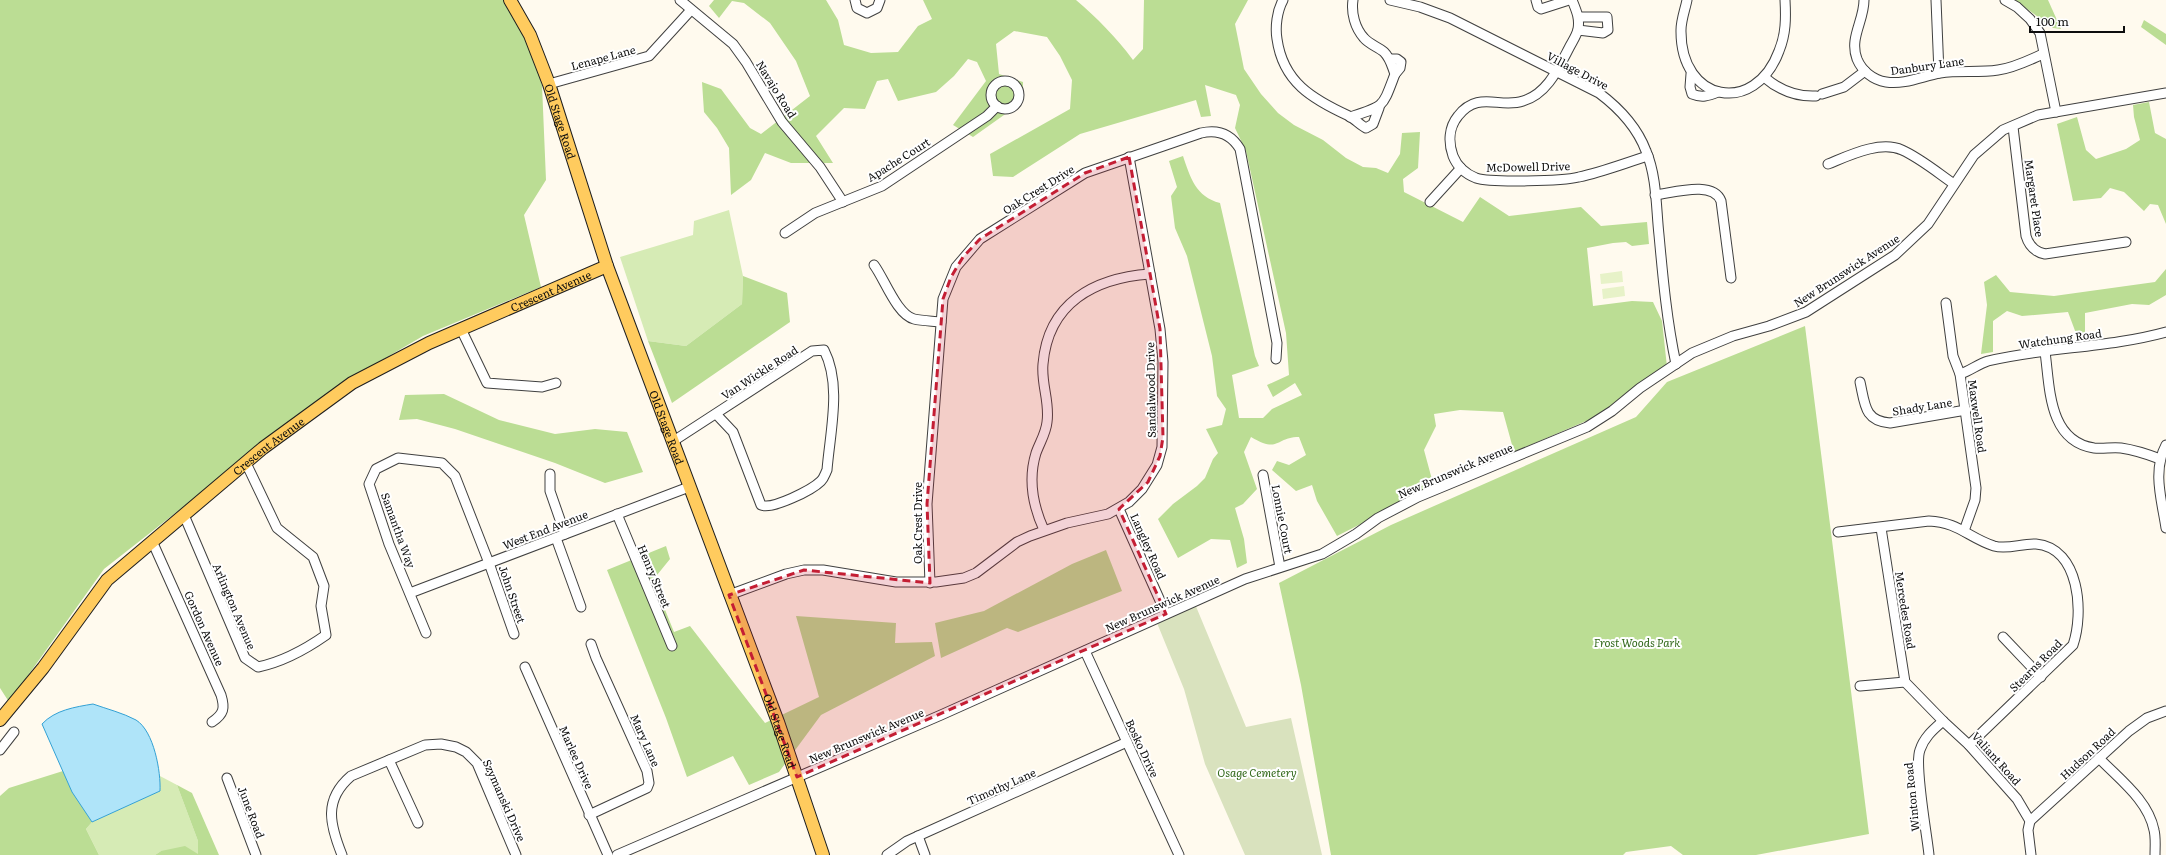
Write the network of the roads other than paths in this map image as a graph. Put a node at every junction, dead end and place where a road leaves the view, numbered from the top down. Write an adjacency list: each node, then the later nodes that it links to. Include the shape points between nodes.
1 (510, 0): 26 (main road, Old Stage Road, via 530,35)
2 (680, 0): 17 (street, Navajo Road)
3 (855, 0): 4 (street, via 857,8 867,13 877,8)
4 (880, 0)
5 (1283, 0): 32 (street, via 1277,35 1285,68 1304,91)
6 (1353, 0): 30 (street, via 1353,18 1358,29 1364,38 1390,59 1395,74 1385,100)
7 (1390, 0): 16 (street, Village Drive)
8 (1536, 0): 9 (street, via 1541,9)
9 (1569, 0)
10 (1572, 0): 18 (street)
11 (1687, 0): 24 (street, via 1681,30 1684,55)
12 (1785, 0): 25 (street, via 1783,39 1779,52)
13 (1864, 0): 22 (street, via 1862,19 1854,45 1858,61)
14 (1936, 0): 23 (street)
15 (2005, 0): 20 (street, via 2030,19 2040,33)
16 (1421, 3): 21 (street, Village Drive)
17 (691, 10): 26 (street, Lenape Lane, via 649,56); 40 (street, Navajo Road, via 733,44 782,122 820,167)
18 (1579, 17): 19 (street); 19 (street, via 1606,17 1608,30)
19 (1578, 30): 21 (street, McDowell Drive)
20 (2043, 54): 23 (street, Danbury Lane, via 1998,70); 31 (street)
21 (1556, 71): 34 (street, Village Drive, via 1599,93 1616,106 1637,134); 37 (street, McDowell Drive, via 1545,88 1523,101 1483,101 1462,112 1452,126 1450,138 1451,151)
22 (1865, 71): 23 (street, Danbury Lane, via 1877,80 1893,83); 25 (street, via 1844,87 1819,95 1797,96 1785,92)
23 (1940, 73)
24 (1691, 74): 27 (street, via 1701,84); 27 (street, via 1692,94 1699,97)
25 (1764, 77): 27 (street, via 1742,91)
26 (549, 84): 45 (main road, Old Stage Road)
27 (1718, 92)
28 (2166, 93): 31 (street, New Brunswick Avenue)
29 (997, 106): 40 (street, Apache Court, via 987,116 882,186)
30 (1379, 108): 32 (street); 32 (street, via 1373,124 1366,128)
31 (2056, 112): 33 (street, New Brunswick Avenue, via 2026,119)
32 (1350, 117)
33 (2013, 126): 38 (street, New Brunswick Avenue, via 2003,130 1983,146); 43 (street, Margaret Place, via 2026,236 2030,246 2045,254)
34 (1648, 156): 37 (street, McDowell Drive, via 1578,178 1484,180 1472,176); 39 (street, Village Drive)
35 (1129, 157): 46 (street, Sandalwood Drive); 49 (street, Oak Crest Drive, via 1085,173 980,239 963,257 951,277 943,299); 53 (street, Oak Crest Drive, via 1209,131 1222,132 1237,144 1277,343)
36 (1828, 164): 38 (street, via 1859,150 1890,147 1902,149)
37 (1461, 168): 41 (street)
38 (1954, 184): 54 (street, New Brunswick Avenue, via 1919,234 1895,255 1842,290 1806,312 1712,343)
39 (1655, 195): 47 (street, via 1707,189 1716,192 1721,201); 54 (street, Village Drive, via 1670,341)
40 (843, 202): 42 (street, Apache Court, via 815,213)
41 (1430, 202)
42 (785, 233)
43 (2126, 242)
44 (874, 265): 49 (street, via 906,314 912,319)
45 (607, 266): 50 (main road, Crescent Avenue); 60 (main road, Old Stage Road)
46 (1150, 274): 67 (street, Sandalwood Drive, via 1160,329 1163,370 1162,447 1157,465 1148,482 1136,496); 72 (street, via 1107,282 1081,294 1067,306 1050,333 1043,364 1047,422 1033,464 1032,475 1034,498)
47 (1731, 278)
48 (1946, 303): 55 (street, Maxwell Road, via 1953,356)
49 (942, 322): 80 (street, Oak Crest Drive, via 927,504)
50 (461, 329): 57 (street, via 486,383 542,388); 63 (main road, Crescent Avenue, via 352,383)
51 (2166, 332): 52 (street, Watchung Road, via 2127,341)
52 (2045, 352): 55 (street, Watchung Road, via 1986,362); 62 (street, via 2054,413 2067,434 2089,447 2134,450)
53 (1276, 359)
54 (1676, 364): 79 (street, New Brunswick Avenue, via 1587,427 1418,497 1378,518 1322,554)
55 (1960, 374): 58 (street, Maxwell Road)
56 (1860, 382): 58 (street, Shady Lane, via 1866,410 1881,423)
57 (556, 383)
58 (1966, 410): 73 (street, Maxwell Road, via 1976,488 1975,500)
59 (716, 414): 59 (street, Van Wickle Road, via 812,351 824,350 830,363 833,394 827,470 822,480 813,487 772,507 761,505 733,432); 60 (street, Van Wickle Road)
60 (672, 442): 66 (main road, Old Stage Road)
61 (2166, 445): 62 (street)
62 (2160, 459): 71 (street, via 2158,477)
63 (246, 463): 69 (main road, Crescent Avenue); 69 (street, Arlington Avenue, via 277,528 313,557 324,586 321,606 326,635 308,647 267,666 258,667 250,663 245,658)
64 (550, 474): 75 (street, via 550,491)
65 (1263, 475): 79 (street, Lonnie Court)
66 (689, 486): 68 (street, West End Avenue); 82 (main road, Old Stage Road)
67 (1119, 509): 72 (street, Sandalwood Drive); 84 (street, Langley Road)
68 (617, 514): 75 (street, West End Avenue); 89 (street, Henry Street)
69 (184, 515): 77 (main road, Crescent Avenue)
70 (1881, 528): 73 (street, Stearns Road, via 1929,521 1953,524); 74 (street, Stearns Road); 93 (street, Mercedes Road)
71 (2166, 528)
72 (1044, 530): 80 (street, Sandalwood Drive, via 1017,542 964,578)
73 (1964, 531): 92 (street, Stearns Road, via 1995,546 2044,545 2059,554 2070,567 2078,610 2077,631 2073,645)
74 (1838, 532)
75 (565, 534): 76 (street, West End Avenue)
76 (556, 538): 78 (street, West End Avenue); 83 (street)
77 (152, 541): 96 (main road, Crescent Avenue, via 107,580 43,668); 98 (street, Gordon Avenue, via 221,695 224,706 221,715)
78 (489, 562): 81 (street, West End Avenue); 81 (street, Samantha Way, via 455,476 442,463 398,458 376,469 369,484 389,544); 86 (street, John Street)
79 (1280, 567): 84 (street, New Brunswick Avenue, via 1245,579)
80 (930, 583): 82 (street, Sandalwood Drive, via 896,582 823,570 804,570)
81 (410, 594): 85 (street, Samantha Way)
82 (729, 595): 105 (main road, Old Stage Road)
83 (581, 607)
84 (1166, 614): 90 (street, New Brunswick Avenue)
85 (426, 633)
86 (514, 634)
87 (2002, 637): 92 (street)
88 (591, 644): 107 (street, Mary Lane, via 647,771 649,783 647,788)
89 (672, 646)
90 (1085, 651): 100 (street, Bosko Drive); 105 (street, New Brunswick Avenue)
91 (525, 667): 107 (street, Marlee Drive)
92 (2041, 677): 101 (street, Stearns Road)
93 (1906, 682): 94 (street); 97 (street, Valiant Road)
94 (1860, 686)
95 (2166, 711): 103 (street, Hudson Road, via 2139,724)
96 (0, 720)
97 (1943, 721): 101 (street, Valiant Road); 120 (street, Winton Road, via 1931,732 1919,751 1918,767)
98 (212, 722)
99 (14, 732): 102 (street)
100 (1127, 742): 110 (street, Timothy Lane); 119 (street, Bosko Drive)
101 (1969, 745): 108 (street, Valiant Road, via 2017,799)
102 (0, 750)
103 (2099, 758): 108 (street, Hudson Road); 122 (street, via 2147,810 2154,830)
104 (389, 760): 109 (street); 112 (street, Szymanski Drive, via 351,776 337,792 331,819); 113 (street, Szymanski Drive, via 430,744 446,744 466,752 477,763)
105 (797, 777): 115 (street, New Brunswick Avenue); 116 (main road, Old Stage Road)
106 (227, 778): 111 (street, June Road)
107 (589, 815): 114 (street, Marlee Drive)
108 (2030, 821): 121 (street, via 2028,830)
109 (418, 823)
110 (918, 836): 117 (street, Timothy Lane); 118 (street)
111 (256, 855)
112 (342, 855)
113 (516, 855)
114 (608, 855)
115 (617, 855)
116 (823, 855)
117 (887, 855)
118 (925, 855)
119 (1180, 855)
120 (1929, 855)
121 (2031, 855)
122 (2155, 855)

